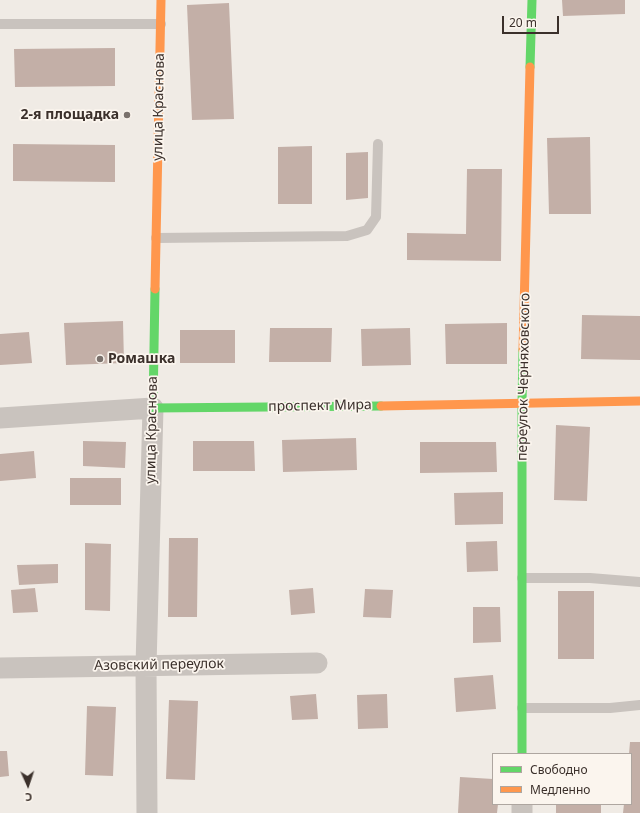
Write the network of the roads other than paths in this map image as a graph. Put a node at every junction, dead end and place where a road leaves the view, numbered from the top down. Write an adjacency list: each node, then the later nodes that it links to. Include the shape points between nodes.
1 (161, 0): 4 (street, улица Краснова)
2 (532, 0): 8 (street, переулок Черняховского)
3 (0, 24): 4 (lane)
4 (161, 24): 6 (street, улица Краснова)
5 (378, 144): 6 (lane, via 376,217 367,230 347,236)
6 (156, 238): 9 (street, улица Краснова)
7 (640, 401): 8 (street, проспект Мира)
8 (522, 404): 9 (street, проспект Мира); 11 (street, переулок Черняховского)
9 (153, 408): 10 (street, проспект Мира); 14 (street, улица Краснова)
10 (0, 418)
11 (522, 578): 12 (lane, via 590,578); 17 (street, переулок Черняховского)
12 (640, 582)
13 (318, 663): 14 (street, Азовский переулок)
14 (146, 666): 15 (street, Азовский переулок); 19 (street, улица Краснова)
15 (0, 668)
16 (640, 705): 17 (lane, via 610,708)
17 (522, 708): 18 (street, переулок Черняховского)
18 (522, 753)
19 (148, 813)

